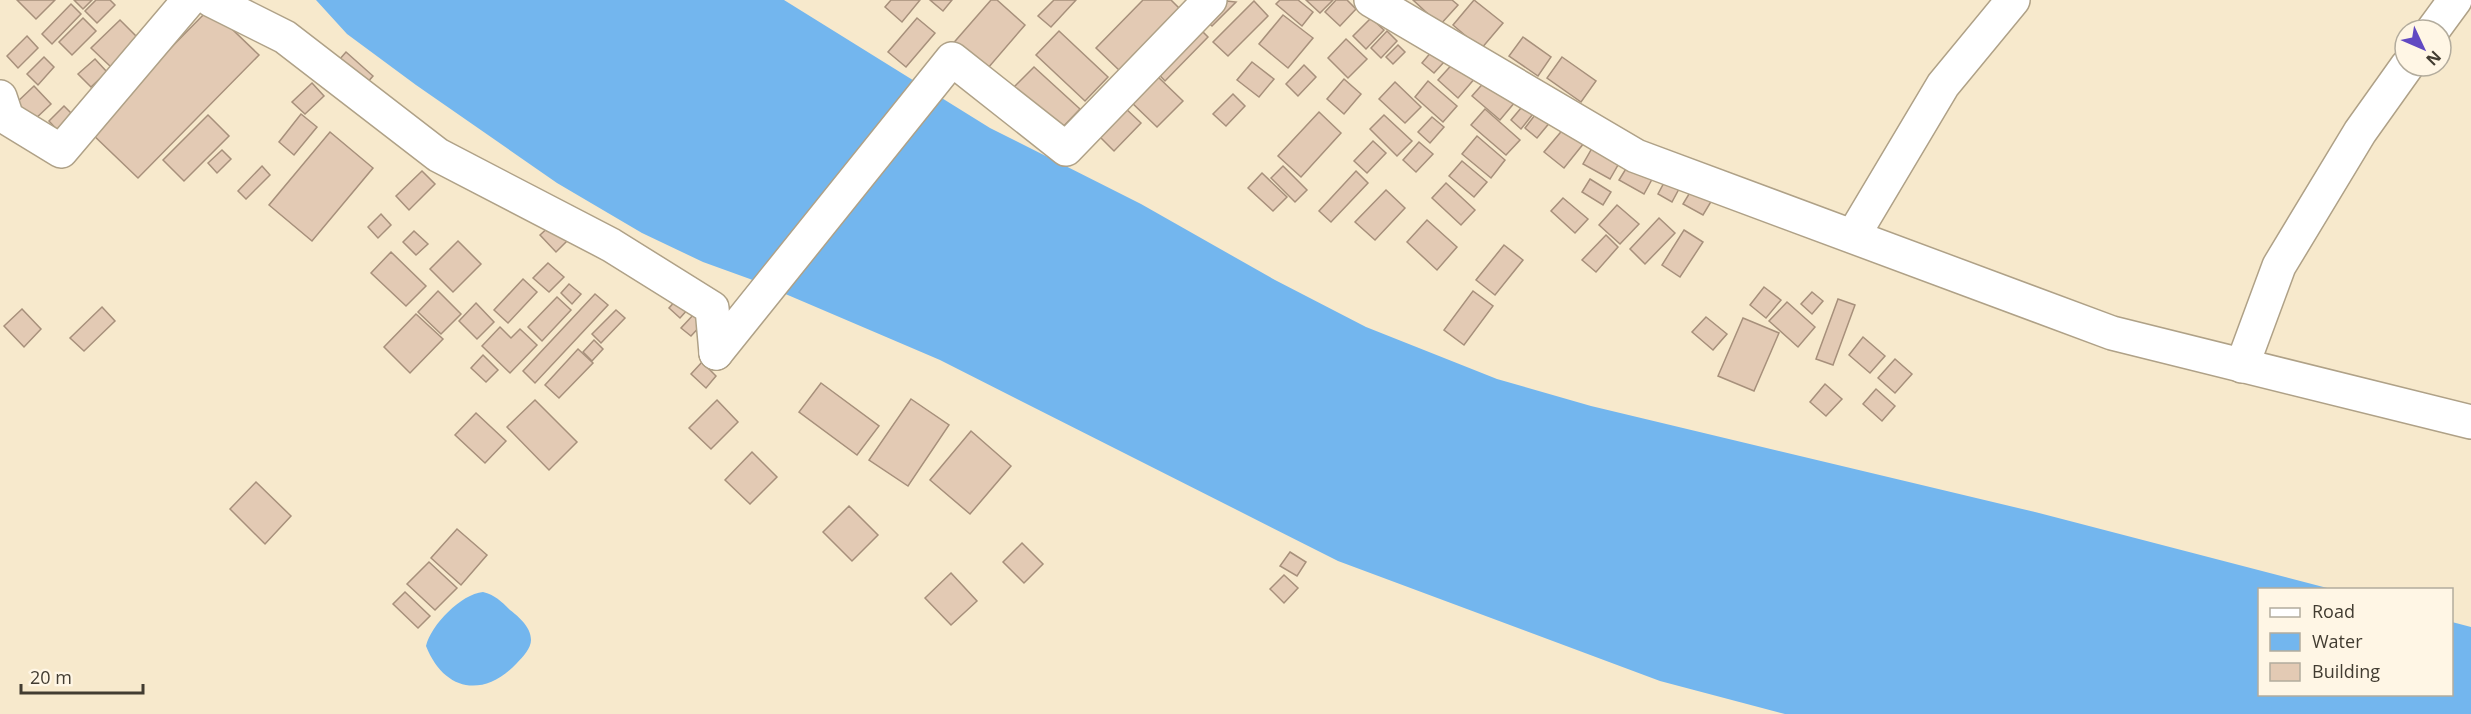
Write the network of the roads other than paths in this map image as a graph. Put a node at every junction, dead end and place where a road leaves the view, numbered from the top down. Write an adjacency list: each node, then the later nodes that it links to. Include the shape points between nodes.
1 (189, 0): 9 (street, via 61,151 7,118)
2 (211, 0): 3 (street, via 285,37 438,155 611,245 712,308 716,352 952,59 1066,149)
3 (1210, 0)
4 (1371, 0): 10 (street, via 1636,156)
5 (2013, 0): 10 (street, via 1943,85)
6 (2455, 0): 7 (street)
7 (2442, 18)
8 (2398, 78): 11 (street, via 2360,132 2279,266)
9 (0, 97)
10 (1853, 236): 11 (street, via 2112,333)
11 (2242, 366): 12 (street)
12 (2471, 422)

